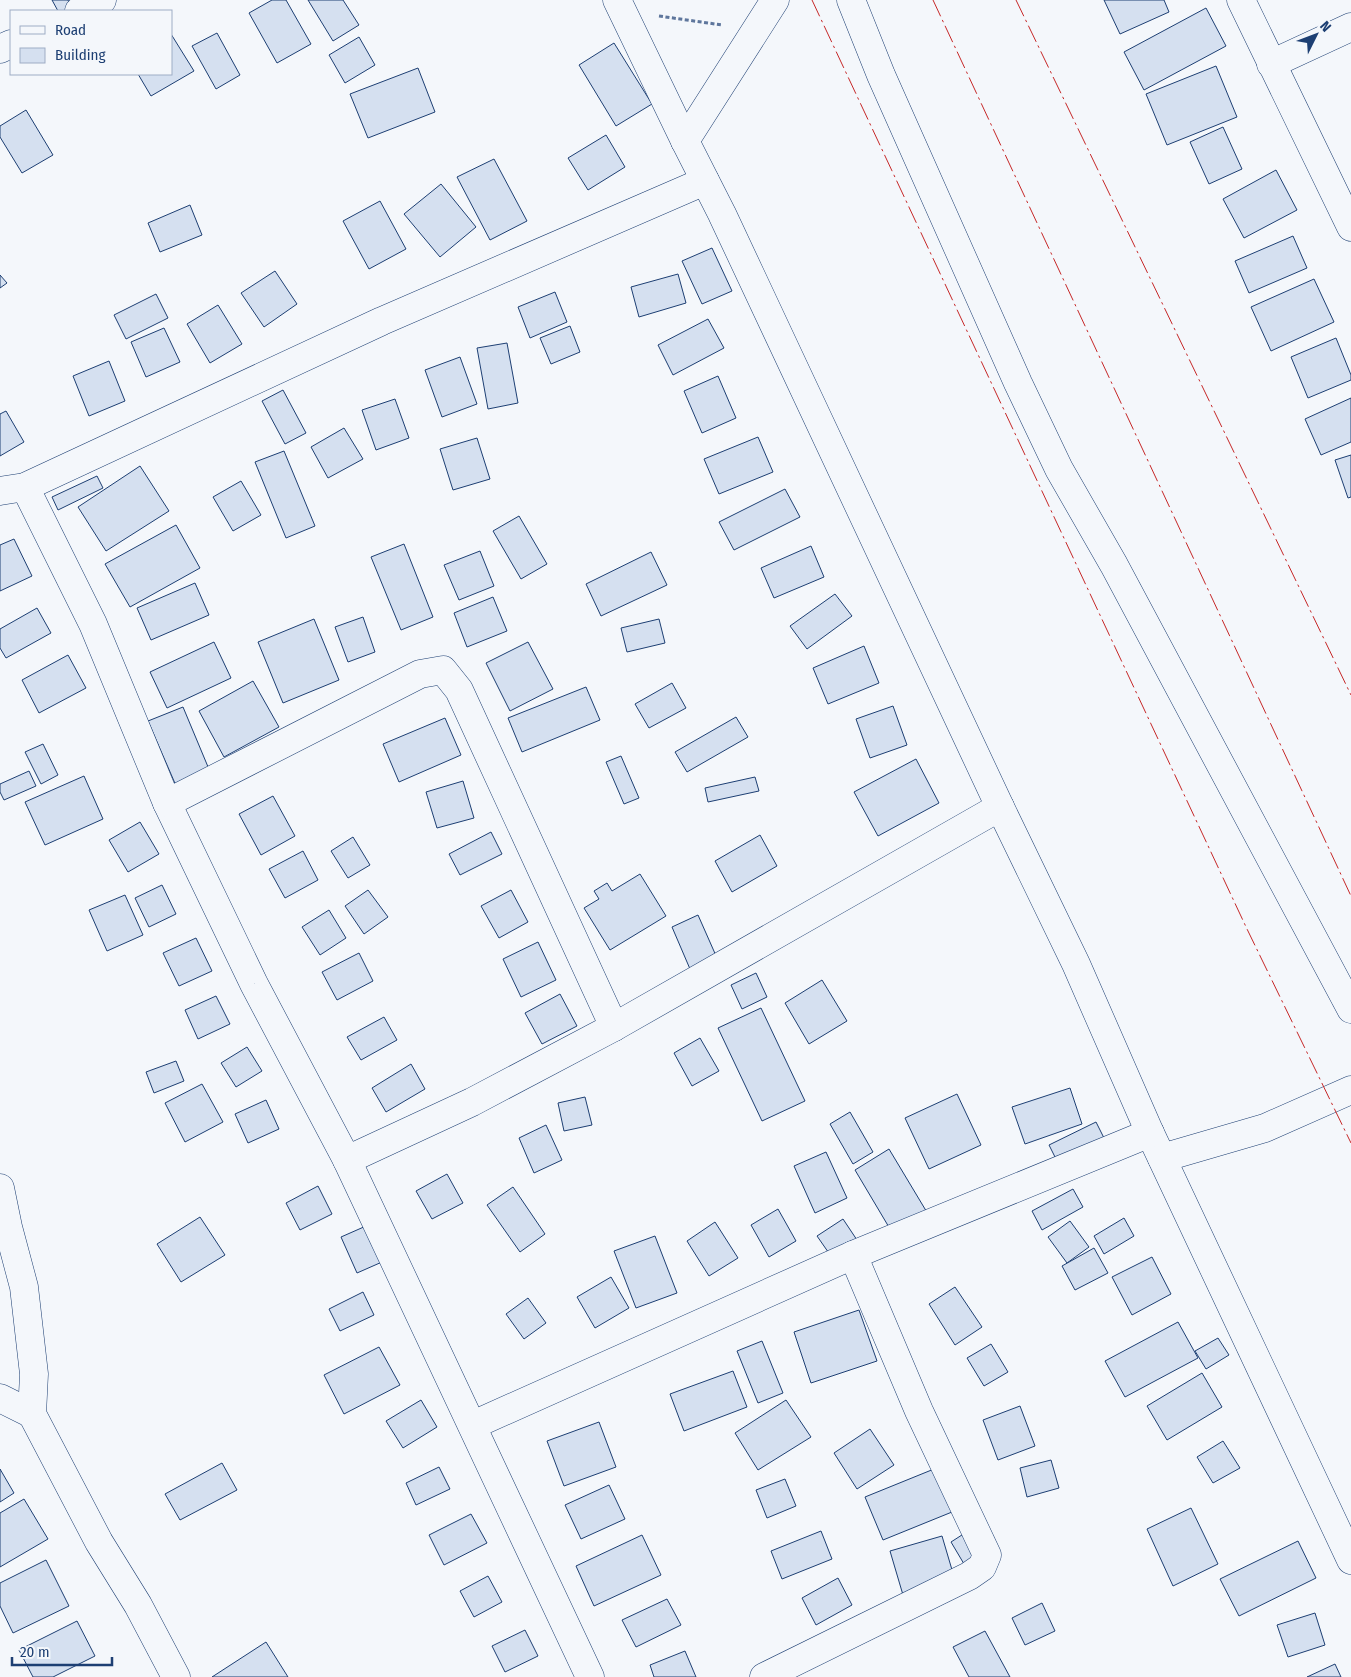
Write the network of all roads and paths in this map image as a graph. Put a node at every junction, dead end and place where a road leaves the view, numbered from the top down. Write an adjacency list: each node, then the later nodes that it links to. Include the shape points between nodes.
1 (102, 0): 6 (street)
2 (617, 0): 10 (street)
3 (851, 0): 16 (street, via 1018,383 1059,468)
4 (1241, 0): 9 (street)
5 (771, 8): 7 (path, via 725,26); 10 (street)
6 (81, 10)
7 (657, 16)
8 (1351, 27): 9 (street)
9 (1271, 64): 12 (street)
10 (685, 142): 11 (street)
11 (705, 181): 13 (street, via 382,321); 15 (street)
12 (1351, 227)
13 (12, 489): 14 (street, via 93,624)
14 (166, 803): 17 (street, via 420,674 443,670 459,690); 21 (street, via 254,984)
15 (1000, 807): 17 (street); 19 (street, via 1076,964)
16 (1351, 1009)
17 (614, 1027): 21 (street, via 472,1102)
18 (1351, 1090): 20 (street, via 1265,1128)
19 (1150, 1133): 20 (street); 23 (street)
20 (1162, 1158): 27 (street)
21 (347, 1160): 26 (street)
22 (0, 1188): 25 (street, via 24,1287 34,1374)
23 (853, 1255): 26 (street); 30 (street, via 919,1410 988,1555 982,1567 969,1576)
24 (0, 1398): 25 (street)
25 (32, 1414): 28 (street)
26 (472, 1425): 29 (street)
27 (1351, 1560)
28 (176, 1677)
29 (590, 1677)
30 (764, 1677)

